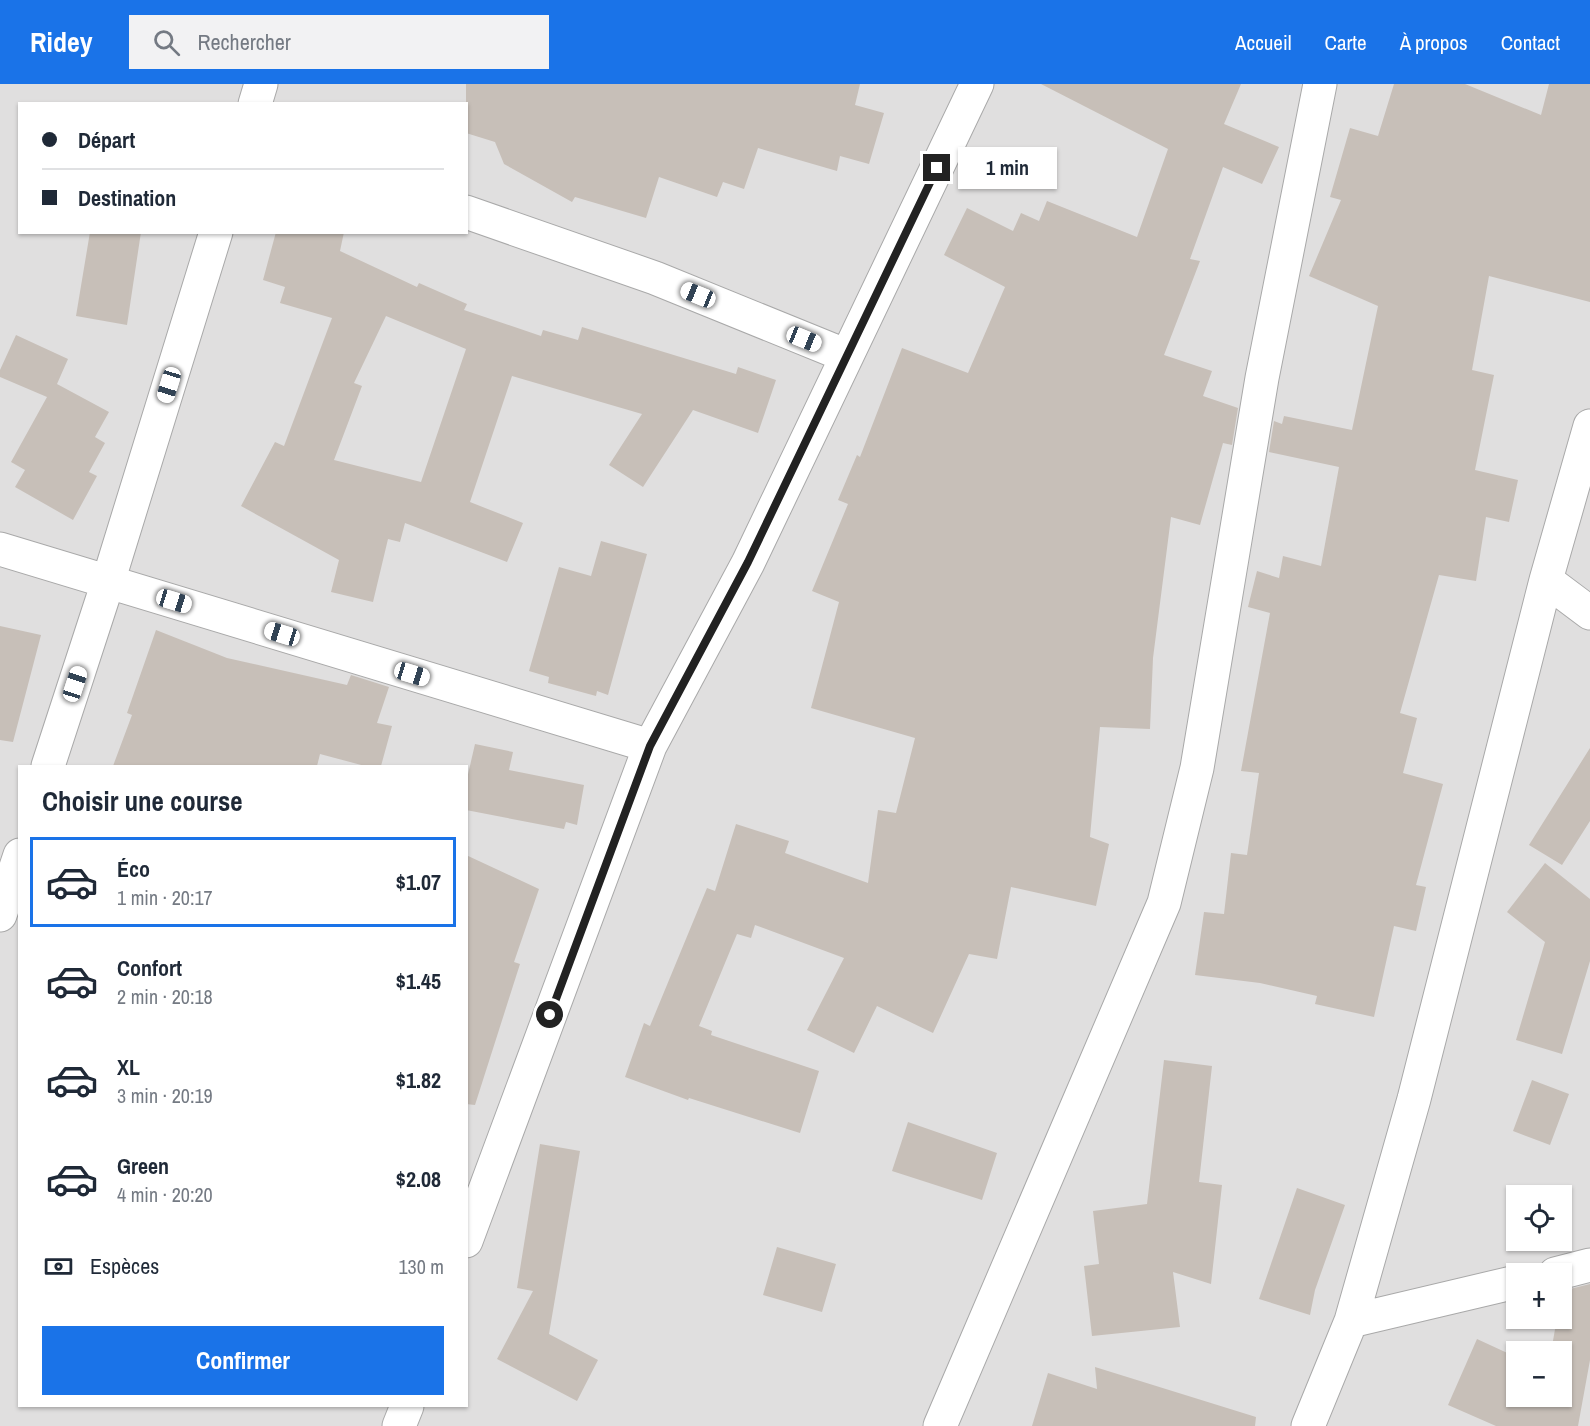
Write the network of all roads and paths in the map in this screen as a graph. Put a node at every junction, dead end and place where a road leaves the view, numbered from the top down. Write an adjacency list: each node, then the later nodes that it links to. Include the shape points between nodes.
1 (261, 84): 4 (street)
2 (977, 84): 7 (street)
3 (1320, 84): 24 (street, via 1262,378 1197,768 1164,903)
4 (256, 102)
5 (468, 213): 7 (street, via 655,278)
6 (215, 234): 11 (street)
7 (847, 356): 13 (street, via 748,562)
8 (1590, 426): 10 (street)
9 (0, 549): 11 (street)
10 (1546, 580): 12 (street); 21 (street, via 1414,1099)
11 (108, 582): 13 (street); 14 (street)
12 (1590, 613)
13 (650, 746): 17 (street)
14 (48, 765)
15 (18, 861): 16 (street)
16 (0, 915)
17 (468, 1236)
18 (1590, 1265): 19 (street)
19 (1572, 1270)
20 (1506, 1284): 21 (street)
21 (1351, 1321): 25 (street)
22 (407, 1407): 23 (street)
23 (399, 1426)
24 (940, 1426)
25 (1308, 1426)

